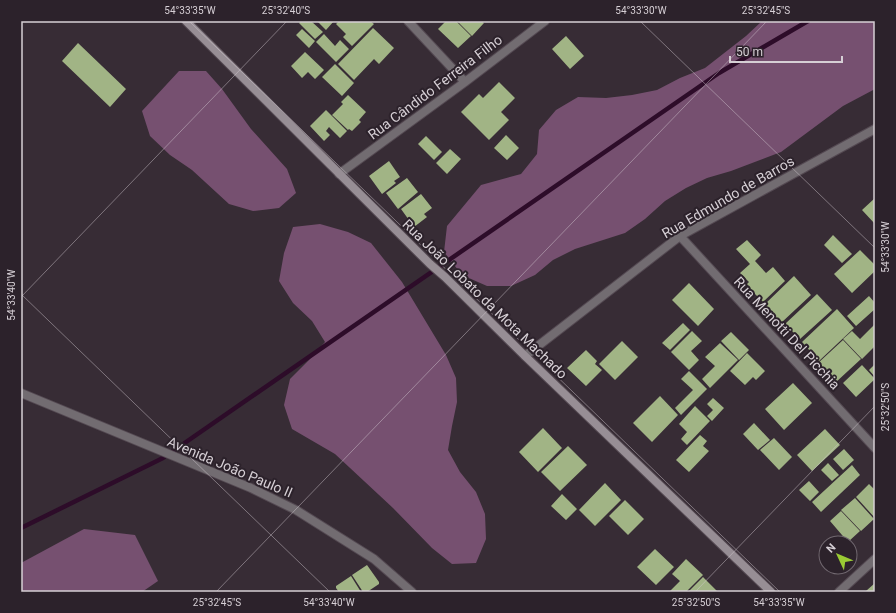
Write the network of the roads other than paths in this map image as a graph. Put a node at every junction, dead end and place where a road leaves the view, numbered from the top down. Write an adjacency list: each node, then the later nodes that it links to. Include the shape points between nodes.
1 (186, 21): 6 (main road, Rua João Lobato da Mota Machado)
2 (408, 21): 4 (street)
3 (545, 21): 4 (street, Rua Cândido Ferreira Filho)
4 (465, 82): 6 (street, Rua Cândido Ferreira Filho)
5 (874, 130): 7 (street, Rua Edmundo de Barros)
6 (339, 174): 8 (main road, Rua João Lobato da Mota Machado)
7 (680, 236): 8 (street, Rua Edmundo de Barros); 10 (street, Rua Menotti Del Picchia)
8 (525, 356): 13 (main road, Rua João Lobato da Mota Machado)
9 (21, 393): 12 (street, Avenida João Paulo II, via 251,488 296,510 374,559)
10 (875, 448)
11 (875, 559): 14 (street)
12 (412, 592)
13 (771, 592)
14 (839, 592)

